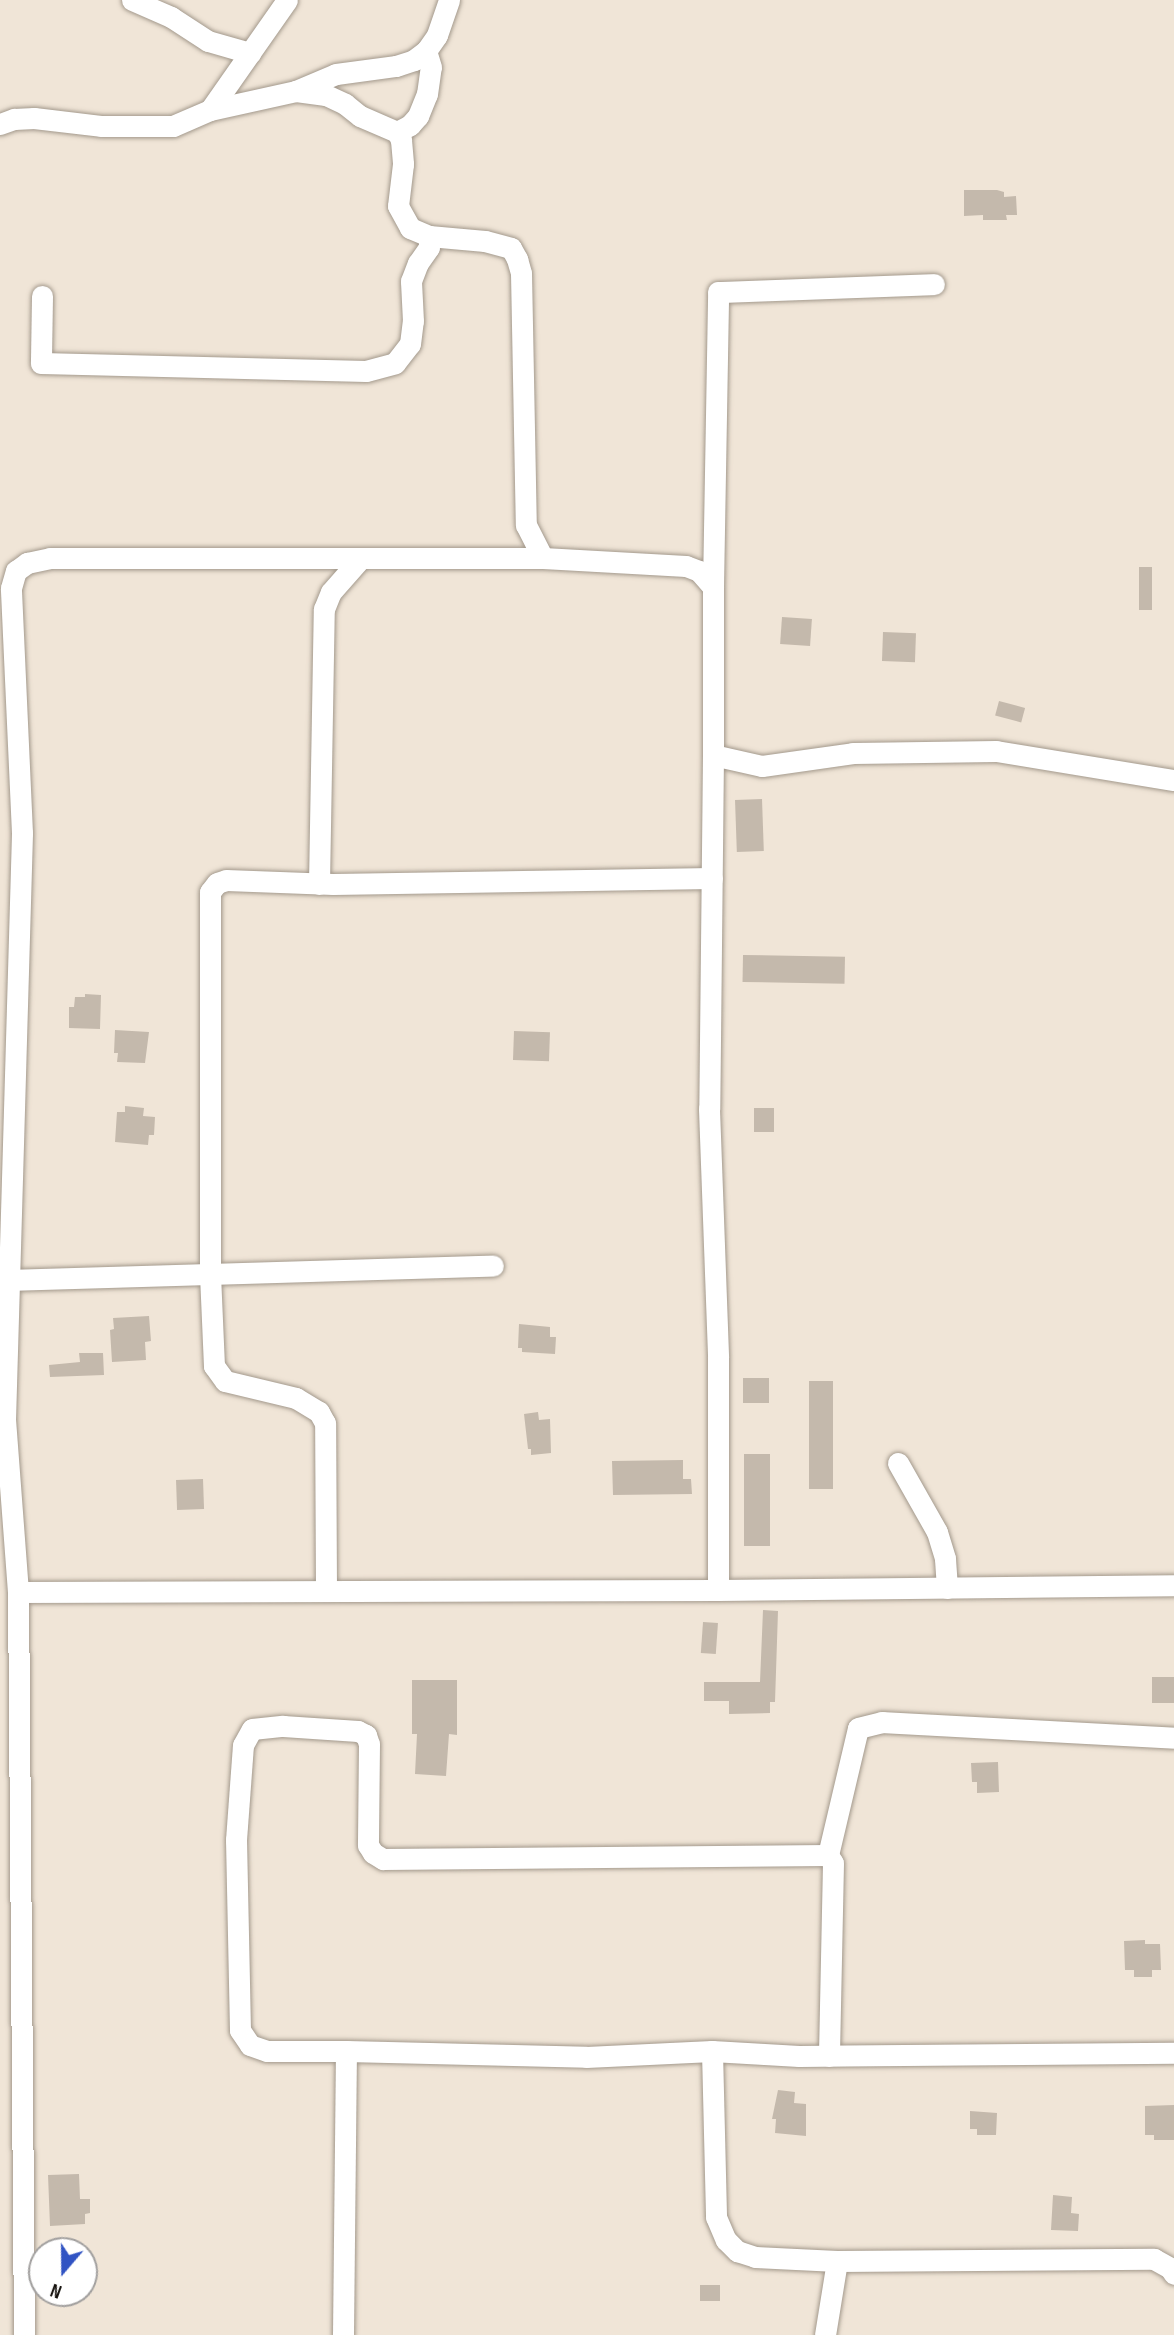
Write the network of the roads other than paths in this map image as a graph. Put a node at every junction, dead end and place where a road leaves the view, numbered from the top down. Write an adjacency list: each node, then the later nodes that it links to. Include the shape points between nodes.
1 (132, 0): 5 (street, via 208,40)
2 (287, 0): 5 (street)
3 (449, 0): 4 (street)
4 (426, 51): 6 (street, via 396,66 336,74); 9 (street, via 431,67 427,94 418,116)
5 (250, 53): 7 (street)
6 (296, 91): 7 (street); 9 (street, via 326,95 360,117)
7 (210, 110): 8 (street, via 173,126 101,126 34,118)
8 (0, 124)
9 (397, 132): 10 (street, via 403,164 398,206 410,228)
10 (429, 236): 12 (street, via 429,247 411,281 410,344 395,363 366,371 41,363); 13 (street, via 485,241 511,248 517,259 521,273)
11 (934, 284): 17 (street, via 718,292)
12 (42, 296)
13 (526, 525): 15 (street); 16 (street)
14 (361, 558): 15 (street); 21 (street, via 331,592 324,609); 24 (street, via 50,558 27,563 16,571 11,588 22,833)
15 (500, 558): 16 (street)
16 (544, 558): 17 (street, via 685,566 699,572)
17 (713, 587): 18 (street)
18 (713, 755): 19 (street, via 762,766 853,753 996,751); 20 (street)
19 (1174, 780)
20 (712, 878): 21 (street); 30 (street, via 709,1109 718,1357)
21 (319, 884): 23 (street, via 226,880 210,892)
22 (493, 1266): 23 (street)
23 (210, 1274): 24 (street); 29 (street, via 217,1373 225,1381 296,1398 319,1412 326,1423)
24 (9, 1280): 25 (street)
25 (3, 1435): 31 (street)
26 (898, 1463): 28 (street, via 937,1532)
27 (1174, 1585): 28 (street)
28 (947, 1588): 30 (street)
29 (326, 1589): 30 (street); 31 (street)
30 (718, 1590)
31 (19, 1591): 40 (street)
32 (1174, 1738): 33 (street, via 882,1722 858,1728)
33 (828, 1855): 34 (street, via 383,1859 368,1845 366,1735 283,1727 252,1729 243,1745 236,1840 240,2031 250,2045 267,2051); 37 (street, via 833,1863)
34 (346, 2051): 35 (street, via 586,2057); 41 (street)
35 (712, 2051): 37 (street); 38 (street, via 716,2217 726,2240 737,2251 755,2257)
36 (1174, 2053): 37 (street)
37 (829, 2056)
38 (837, 2262): 39 (street, via 1154,2259); 42 (street)
39 (1174, 2274)
40 (24, 2335)
41 (343, 2335)
42 (825, 2335)

